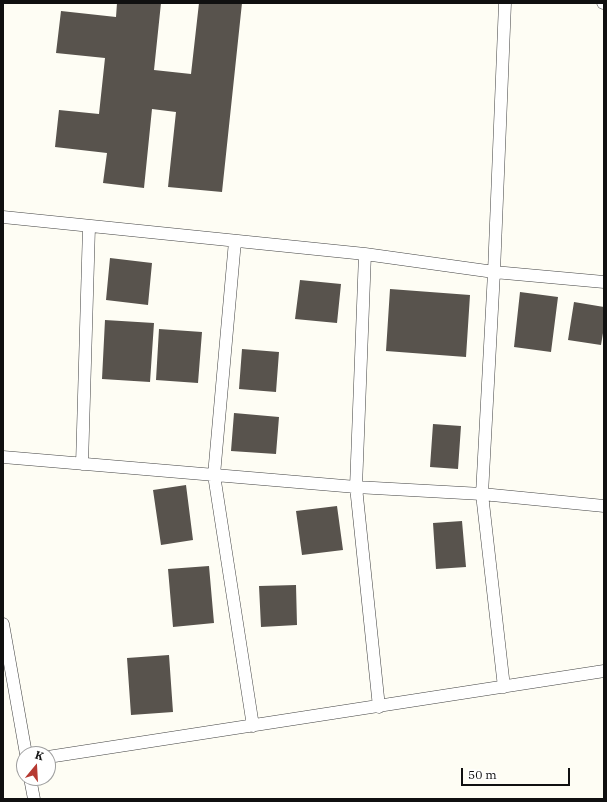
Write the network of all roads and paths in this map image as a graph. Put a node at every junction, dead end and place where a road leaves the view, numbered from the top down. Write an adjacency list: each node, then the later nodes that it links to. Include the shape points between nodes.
1 (505, 3): 6 (street)
2 (3, 217): 3 (street)
3 (89, 227): 4 (street); 9 (street)
4 (235, 241): 5 (street); 10 (street)
5 (365, 254): 6 (street); 11 (street)
6 (494, 272): 7 (street); 12 (street)
7 (604, 282)
8 (3, 457): 9 (street)
9 (82, 464): 10 (street)
10 (214, 475): 11 (street); 18 (street)
11 (356, 487): 12 (street); 17 (street)
12 (482, 494): 13 (street); 16 (street)
13 (604, 506)
14 (3, 624): 19 (street)
15 (604, 671): 16 (street)
16 (504, 687): 17 (street)
17 (379, 707): 18 (street)
18 (253, 726): 20 (street)
19 (25, 746)
20 (56, 756)
21 (32, 786): 22 (street)
22 (34, 799)

